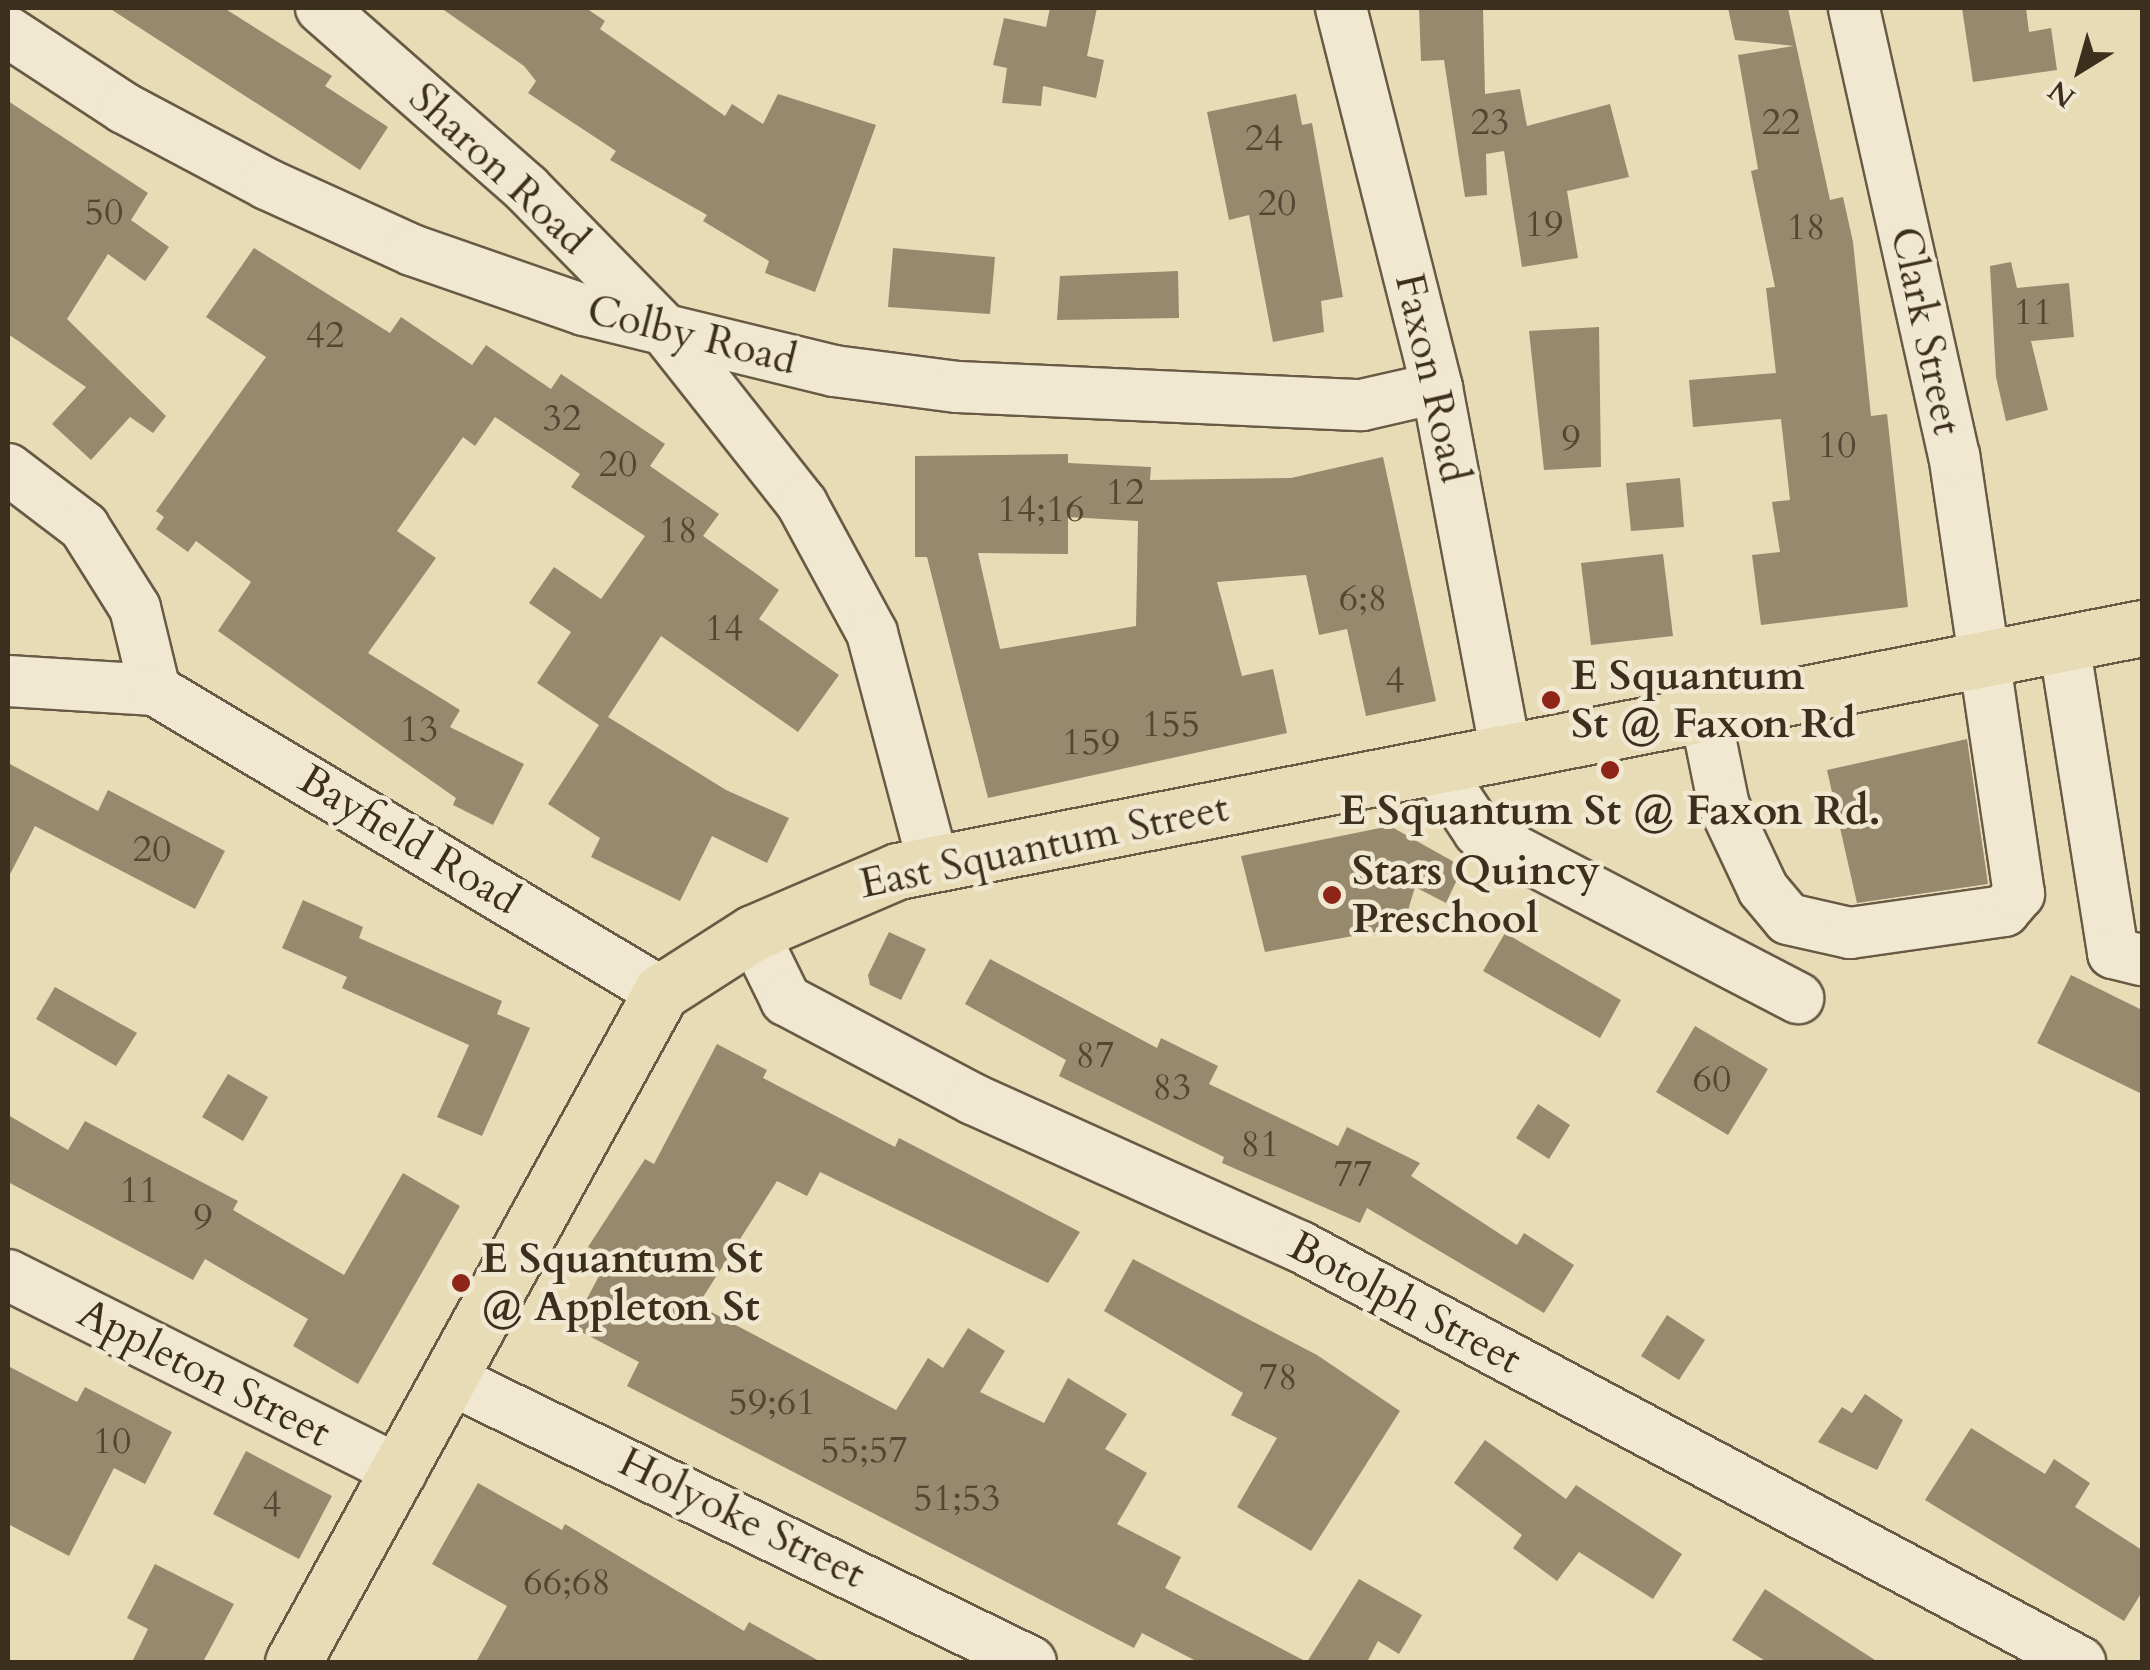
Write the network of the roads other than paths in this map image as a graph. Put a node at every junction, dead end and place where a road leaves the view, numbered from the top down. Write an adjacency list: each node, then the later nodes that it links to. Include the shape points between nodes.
1 (321, 8): 5 (street, Sharon Road, via 527,189)
2 (1341, 8): 6 (street, Faxon Road)
3 (1854, 8): 10 (street, Clark Street, via 1954,456)
4 (8, 32): 5 (street, Colby Road, via 140,116 412,250 584,310)
5 (664, 328): 6 (street, Colby Road, via 834,370 958,386 1362,405); 16 (street, Sharon Road, via 802,504 848,583 872,633)
6 (1437, 388): 14 (street, Faxon Road)
7 (8, 469): 12 (street, via 84,528 136,608)
8 (2142, 628): 9 (main road, East Squantum Street)
9 (2064, 643): 10 (main road, East Squantum Street); 18 (street, via 2114,953)
10 (1984, 658): 13 (main road, East Squantum Street); 13 (street, Clark Street, via 2019,873 2020,894 2004,912 1850,933 1788,919 1764,889 1724,806)
11 (8, 681): 12 (street)
12 (155, 690): 19 (street, Bayfield Road)
13 (1705, 714): 14 (main road, East Squantum Street)
14 (1506, 752): 15 (main road, East Squantum Street)
15 (1436, 766): 16 (main road, East Squantum Street); 20 (street, via 1479,832)
16 (934, 866): 17 (main road, East Squantum Street, via 871,878)
17 (753, 932): 19 (main road, East Squantum Street); 26 (street, Botolph Street, via 786,1000 973,1100 1299,1246)
18 (2142, 960)
19 (662, 992): 22 (main road, East Squantum Street)
20 (1798, 998)
21 (8, 1275): 23 (street, Appleton Street)
22 (450, 1379): 23 (main road, East Squantum Street); 25 (street, Holyoke Street)
23 (401, 1472): 24 (main road, East Squantum Street)
24 (293, 1662)
25 (1032, 1662)
26 (2080, 1662)

